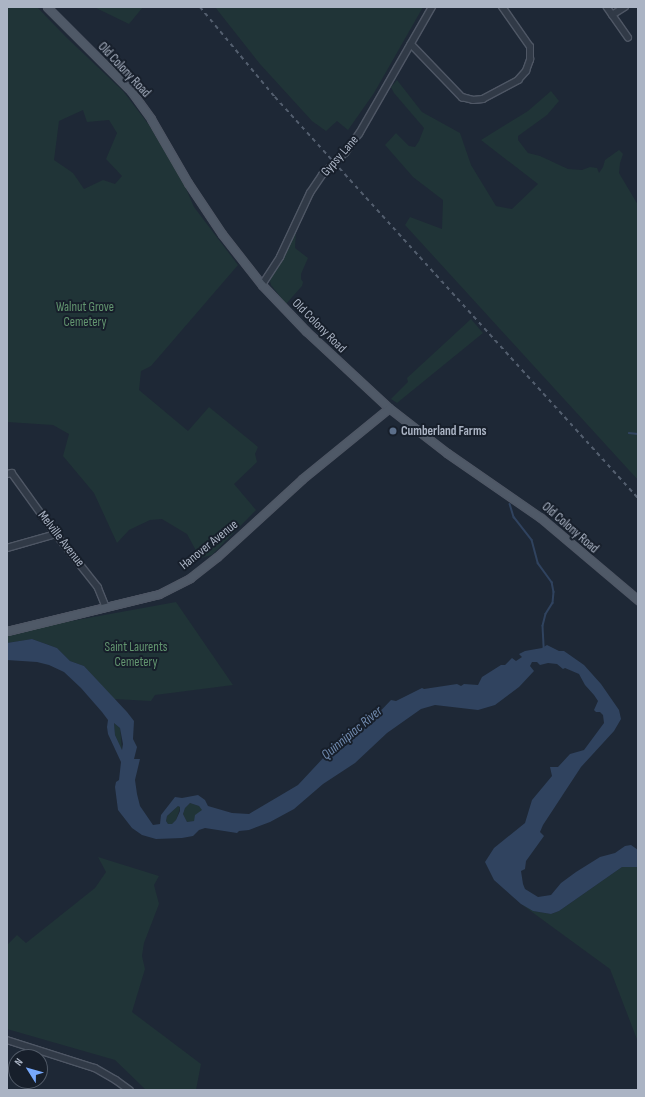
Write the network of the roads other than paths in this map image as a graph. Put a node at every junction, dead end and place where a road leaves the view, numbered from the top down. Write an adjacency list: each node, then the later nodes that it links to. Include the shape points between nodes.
1 (47, 7): 8 (main road, Old Colony Road, via 131,91 151,119 209,216)
2 (432, 7): 7 (street, Gypsy Lane)
3 (502, 7): 7 (street, via 530,47 530,60 526,71 518,80 488,97 473,100 462,97)
4 (625, 7): 5 (street)
5 (610, 10): 6 (street)
6 (628, 37)
7 (411, 44): 8 (street, Gypsy Lane, via 359,134 345,153 322,175 310,193 280,257)
8 (262, 285): 9 (main road, Old Colony Road, via 311,336)
9 (389, 408): 13 (main road, Old Colony Road, via 447,453 532,511); 14 (main road, Hanover Avenue, via 302,479 217,557 190,578 159,594)
10 (9, 474): 11 (street, Melville Avenue)
11 (56, 534): 12 (street); 14 (street, Melville Avenue, via 98,587)
12 (7, 548)
13 (638, 600)
14 (106, 607): 15 (main road, Hanover Avenue)
15 (7, 631)
16 (7, 1040): 17 (street, via 95,1068)
17 (130, 1090)

